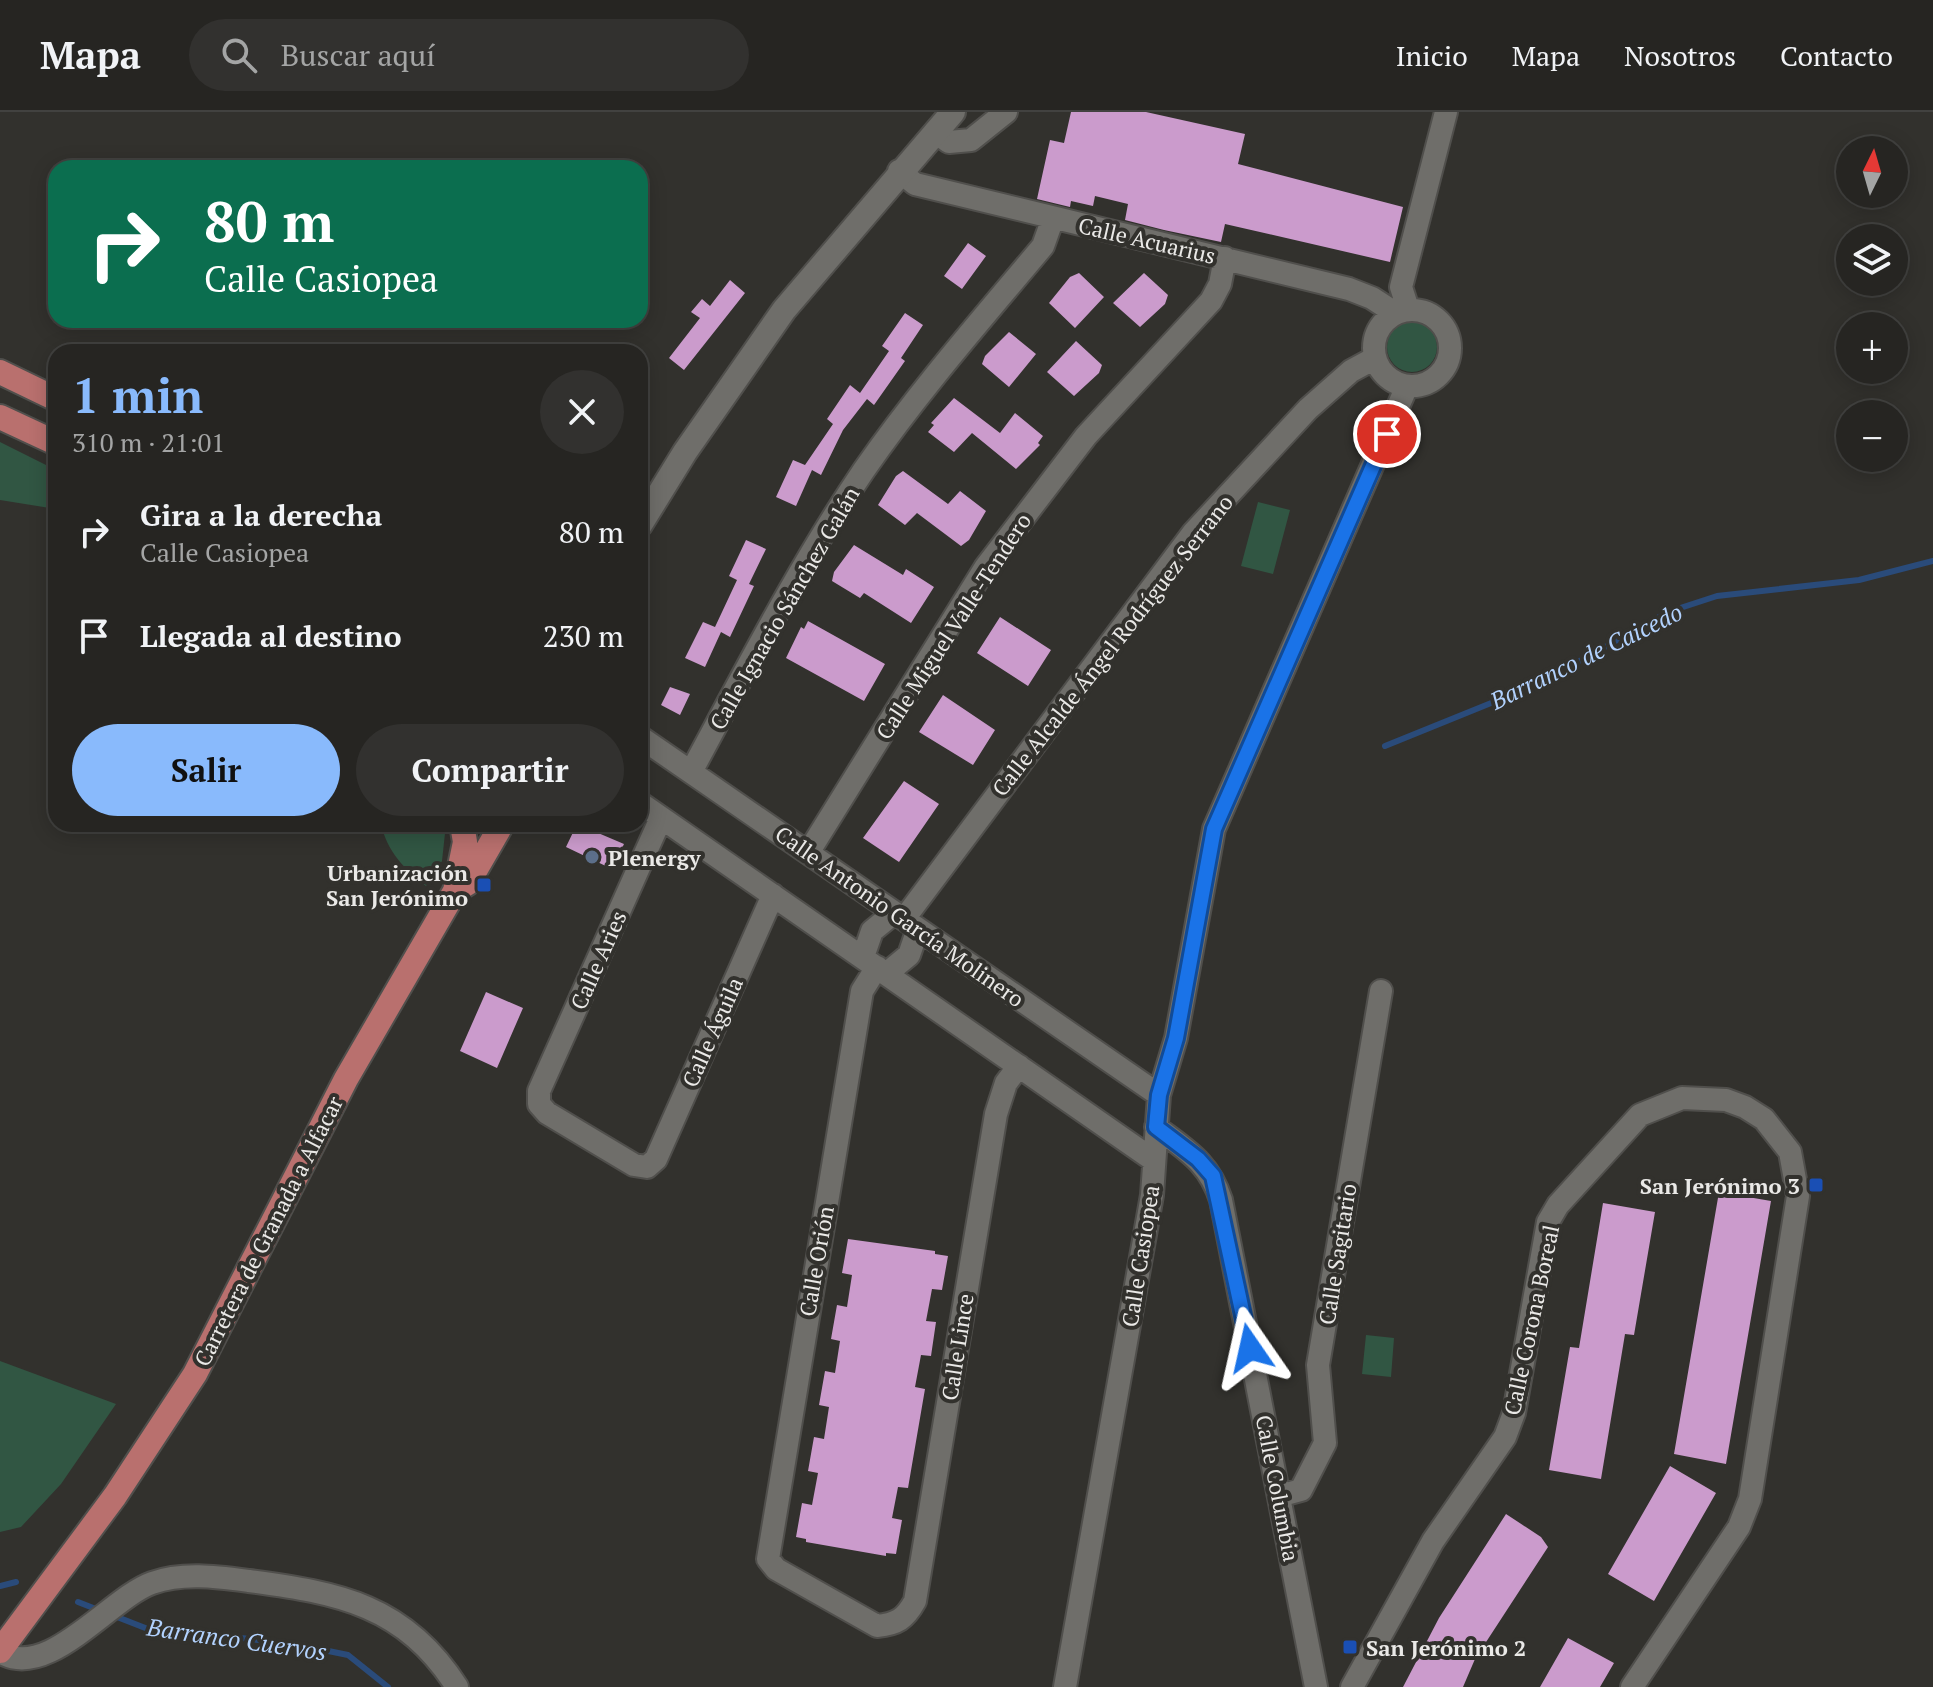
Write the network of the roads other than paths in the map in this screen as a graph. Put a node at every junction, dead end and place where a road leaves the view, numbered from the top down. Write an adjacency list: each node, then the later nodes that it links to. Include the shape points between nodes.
1 (953, 112): 4 (street)
2 (1006, 112): 4 (street, via 971,140 949,142)
3 (1446, 112): 8 (street, via 1401,287)
4 (935, 132): 5 (street)
5 (899, 171): 6 (street, Calle Acuarius, via 915,184); 15 (street, via 784,310)
6 (1053, 218): 7 (street, Calle Acuarius); 17 (street, Calle Ignacio Sánchez Galán, via 1043,246 916,397 863,472 770,624)
7 (1225, 258): 8 (street, Calle Acuarius, via 1349,289); 22 (street, Calle Miguel Valle-Tendero, via 1211,301 1086,436 985,568)
8 (1401, 311): 9 (street, via 1377,332); 11 (street, via 1433,315 1451,348 1432,381)
9 (1375, 358): 11 (street, via 1386,377); 25 (street, Calle Alcalde Ángel Rodríguez Serrano, via 1351,371 1308,409 1193,533)
10 (0, 372): 12 (main road)
11 (1407, 386): 29 (street, Calle Casiopea, via 1214,829 1176,1038)
12 (48, 395)
13 (0, 417): 14 (main road)
14 (48, 439)
15 (648, 512)
16 (648, 742): 17 (street, Calle Antonio García Molinero)
17 (691, 772): 22 (street, Calle Antonio García Molinero)
18 (648, 809): 19 (street)
19 (661, 818): 24 (street); 32 (street, Calle Aries, via 539,1091 539,1104 547,1113 634,1165)
20 (463, 832): 23 (main road, Carretera de Granada a Alfacar)
21 (497, 832): 23 (main road, Carretera de Granada a Alfacar, via 468,883)
22 (808, 853): 25 (street, Calle Antonio García Molinero)
23 (455, 891): 35 (main road, Carretera de Granada a Alfacar, via 346,1079 195,1374 157,1437)
24 (773, 895): 26 (street); 32 (street, Calle Águila, via 656,1159)
25 (905, 920): 26 (street, via 872,931); 26 (street, via 909,955); 29 (street, Calle Antonio García Molinero)
26 (875, 966): 28 (street); 34 (street, Calle Orión, via 862,991 768,1559 776,1569 877,1626)
27 (1381, 991): 33 (street, Calle Sagitario, via 1318,1365 1325,1443 1301,1490)
28 (1019, 1066): 31 (street); 34 (street, Calle Lince, via 997,1105 915,1601 907,1616)
29 (1159, 1095): 30 (street, Calle Casiopea)
30 (1156, 1127): 31 (street, Calle Casiopea); 33 (street, Calle Columbia, via 1198,1159 1213,1176 1221,1200)
31 (1152, 1159): 38 (street, Calle Casiopea, via 1152,1195)
32 (647, 1167)
33 (1279, 1496): 39 (street, Calle Columbia)
34 (893, 1624)
35 (0, 1652): 37 (street, via 13,1661 28,1661 91,1627 150,1583 211,1577 321,1590 391,1617 421,1641)
36 (1643, 1682): 40 (street, Calle Corona Boreal, via 1739,1527 1750,1499 1798,1196 1796,1170 1779,1134 1745,1107 1704,1097 1682,1098 1640,1115 1558,1205 1544,1237 1514,1413 1505,1437 1433,1541)
37 (457, 1687)
38 (1065, 1687)
39 (1316, 1687)
40 (1352, 1687)

